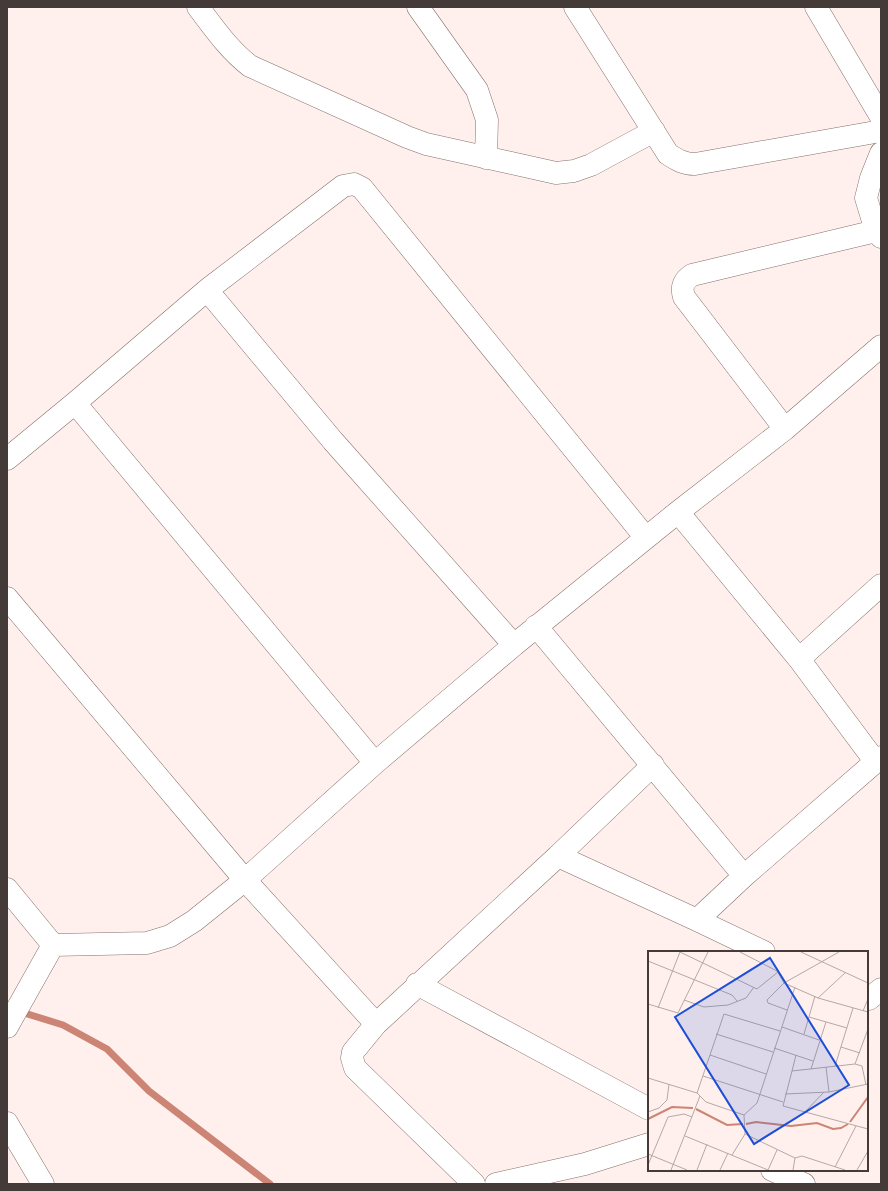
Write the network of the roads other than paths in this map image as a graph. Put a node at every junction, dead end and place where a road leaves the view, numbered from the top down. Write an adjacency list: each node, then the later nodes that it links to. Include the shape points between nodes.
1 (198, 7): 9 (street, via 228,46 250,66 407,137)
2 (418, 7): 9 (street, via 477,90 487,120)
3 (575, 7): 6 (street)
4 (816, 7): 5 (street)
5 (881, 117)
6 (654, 131): 7 (street, via 668,154 687,164); 9 (street, via 574,172 556,173)
7 (881, 131)
8 (881, 153): 10 (street, via 866,198)
9 (486, 158)
10 (879, 233): 14 (street, via 692,275 683,284 684,297)
11 (207, 290): 13 (street); 17 (street, via 343,186 354,184 362,188); 21 (street, via 333,442)
12 (881, 346): 14 (street)
13 (75, 403): 15 (street); 24 (street)
14 (785, 428): 16 (street)
15 (7, 459)
16 (678, 512): 17 (street); 22 (street)
17 (646, 538): 20 (street)
18 (881, 585): 22 (street)
19 (7, 598): 28 (street)
20 (536, 626): 21 (street); 25 (street)
21 (514, 645): 24 (street)
22 (799, 659): 23 (street)
23 (878, 759): 27 (street)
24 (376, 763): 28 (street)
25 (653, 765): 26 (street); 27 (street)
26 (558, 856): 30 (street); 33 (street)
27 (744, 876): 30 (street)
28 (245, 880): 31 (street, via 194,921 170,936 147,943); 34 (street)
29 (7, 889): 31 (street)
30 (697, 920): 32 (street)
31 (53, 945): 35 (street)
32 (762, 951)
33 (418, 984): 34 (street); 36 (street)
34 (376, 1024): 41 (street, via 353,1052 352,1063 355,1068)
35 (7, 1028)
36 (648, 1108)
37 (7, 1123): 40 (street)
38 (648, 1144): 42 (street, via 585,1164)
39 (774, 1171): 43 (street)
40 (43, 1184)
41 (474, 1184)
42 (496, 1184)
43 (804, 1184)

